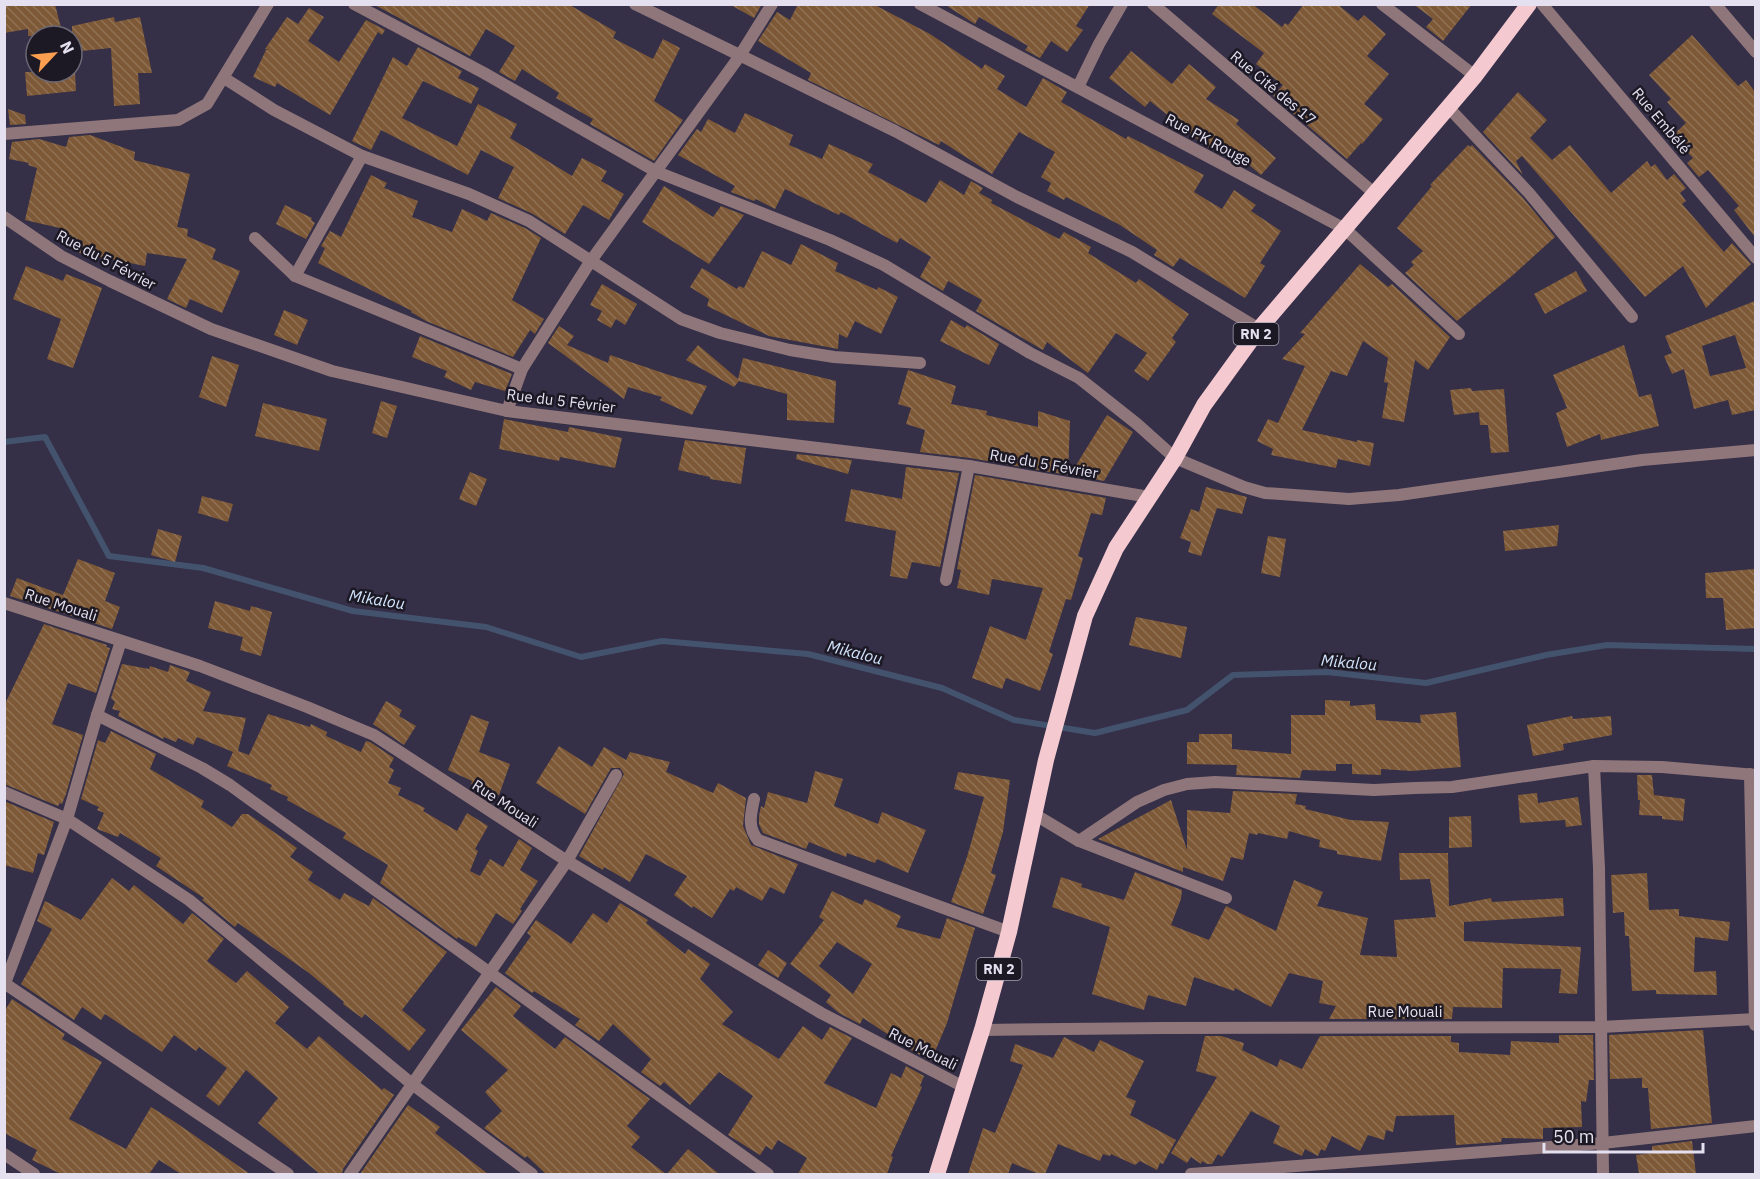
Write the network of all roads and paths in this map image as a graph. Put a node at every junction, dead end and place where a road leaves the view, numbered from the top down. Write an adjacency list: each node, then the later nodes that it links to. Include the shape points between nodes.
1 (268, 4): 15 (street)
2 (354, 4): 20 (street)
3 (635, 4): 13 (street)
4 (772, 4): 13 (street)
5 (920, 4): 16 (street, Rue PK Rouge)
6 (1122, 4): 16 (street)
7 (1153, 4): 21 (street, Rue Cité des 17)
8 (1382, 4): 14 (street)
9 (1529, 4): 14 (highway, RN 2)
10 (1542, 4): 25 (street, Rue Embélé)
11 (1715, 4): 12 (street)
12 (1755, 52)
13 (739, 57): 20 (street); 29 (street, via 895,131 1132,252)
14 (1475, 76): 17 (highway, RN 2)
15 (224, 78): 18 (street, via 207,104 178,120); 19 (street, via 274,110)
16 (1078, 87): 23 (street, Rue PK Rouge)
17 (1448, 107): 21 (highway, RN 2); 28 (street, via 1529,193)
18 (4, 134)
19 (362, 156): 26 (street, via 469,194 528,221); 27 (street)
20 (657, 172): 26 (street); 35 (street, via 884,265 1079,378)
21 (1374, 193): 23 (highway, RN 2)
22 (4, 217): 33 (street, Rue du 5 Février, via 61,256 211,329 332,371)
23 (1345, 229): 29 (highway, RN 2); 30 (street, Rue PK Rouge)
24 (255, 238): 27 (street)
25 (1755, 258)
26 (590, 262): 31 (street, via 681,319 720,333 834,357); 32 (street)
27 (295, 276): 32 (street)
28 (1632, 317)
29 (1259, 329): 35 (highway, RN 2, via 1204,405)
30 (1459, 334)
31 (920, 363)
32 (522, 369): 33 (street)
33 (507, 411): 36 (street, Rue du 5 Février)
34 (1755, 450): 35 (street, via 1642,460 1349,499 1265,493 1225,481)
35 (1175, 458): 37 (highway, RN 2)
36 (969, 466): 37 (street, Rue du 5 Février); 38 (street)
37 (1149, 497): 47 (highway, RN 2, via 1116,548 1085,616)
38 (946, 580)
39 (4, 603): 40 (street, Rue Mouali)
40 (121, 641): 41 (street); 50 (street, Rue Mouali, via 200,666 374,735)
41 (96, 715): 48 (street); 53 (street, via 230,785)
42 (1594, 766): 43 (street); 49 (street, via 1452,787 1374,790 1187,784 1137,802); 57 (street)
43 (1753, 774): 55 (street)
44 (616, 775): 50 (street)
45 (4, 792): 48 (street)
46 (754, 799): 52 (street, via 751,832 758,840)
47 (1034, 814): 49 (street); 52 (highway, RN 2)
48 (67, 819): 54 (street); 59 (street, via 189,900)
49 (1079, 841): 51 (street)
50 (567, 861): 53 (street); 60 (street, Rue Mouali, via 821,1013)
51 (1227, 898)
52 (1009, 932): 58 (highway, RN 2)
53 (488, 972): 59 (street); 68 (street)
54 (5, 984): 65 (street)
55 (1755, 1019): 56 (street); 57 (street, Rue Mouali)
56 (1755, 1026)
57 (1601, 1027): 58 (street, Rue Mouali); 62 (street)
58 (982, 1030): 60 (highway, RN 2)
59 (412, 1084): 66 (street); 67 (street)
60 (964, 1087): 69 (highway, RN 2)
61 (1755, 1126): 62 (street)
62 (1603, 1143): 70 (street); 71 (street)
63 (4, 1154): 64 (street)
64 (34, 1174)
65 (288, 1174)
66 (350, 1174)
67 (532, 1174)
68 (768, 1174)
69 (937, 1174)
70 (1191, 1174)
71 (1603, 1174)

